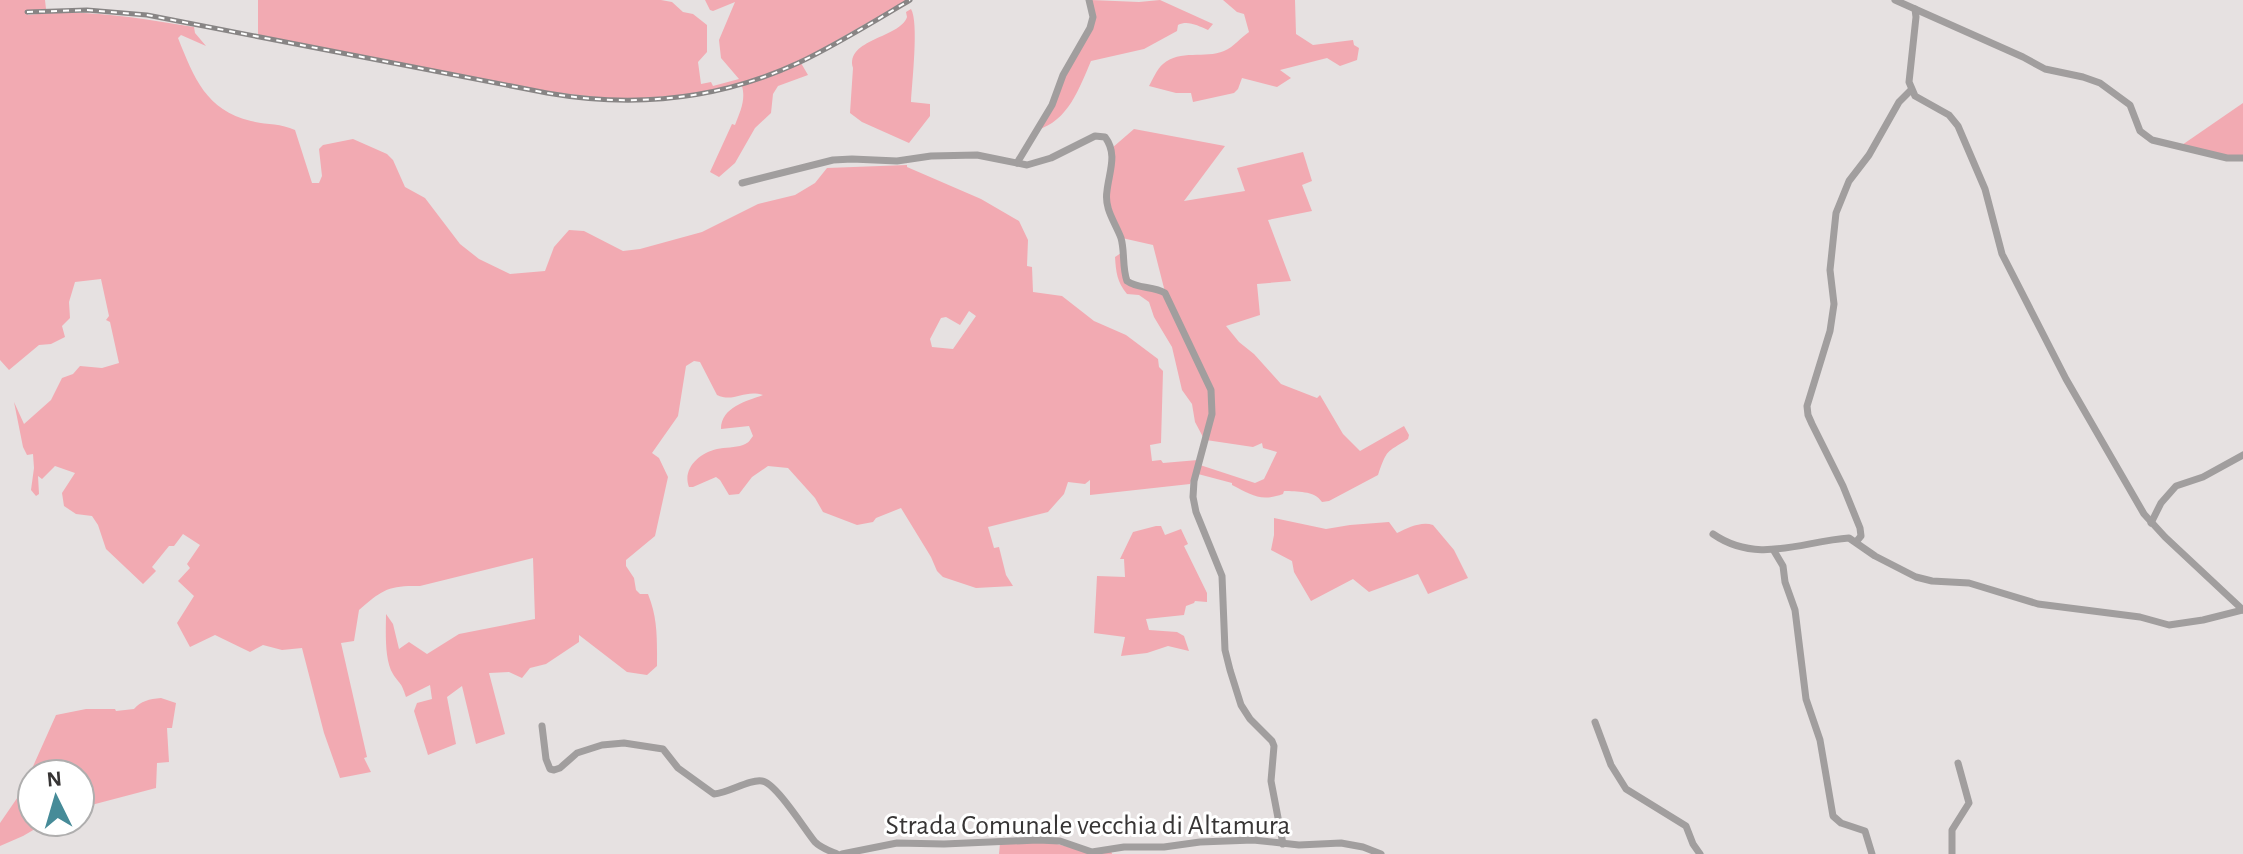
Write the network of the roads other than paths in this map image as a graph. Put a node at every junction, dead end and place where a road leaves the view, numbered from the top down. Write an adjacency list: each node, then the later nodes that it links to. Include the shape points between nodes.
1 (1089, 0): 6 (street, via 1090,28)
2 (1895, 0): 3 (street)
3 (1915, 9): 4 (street); 5 (street, via 2045,69 2102,84 2130,105 2140,131 2152,140)
4 (1911, 90): 9 (street, via 1958,126 1985,189 2002,254 2066,379); 11 (street, via 1849,181 1836,213 1830,331 1807,406 1860,528)
5 (2243, 158)
6 (1017, 163): 7 (street, via 977,155 852,159); 17 (street, via 1051,158 1095,136 1105,137 1112,159 1107,205 1121,238 1127,281 1165,293 1211,390 1212,414 1194,481 1194,504 1222,576 1225,650 1239,700 1274,746 1271,781)
7 (742, 183)
8 (2243, 455): 9 (street, via 2176,486)
9 (2151, 523): 13 (street)
10 (1713, 534): 12 (street, via 1736,545)
11 (1856, 542): 12 (street, via 1843,538); 13 (street, via 1916,577 1969,583 2038,604 2169,625)
12 (1774, 551): 22 (street, via 1795,610 1806,699 1820,740 1833,816 1865,831)
13 (2243, 610)
14 (1595, 722): 21 (street, via 1626,789 1683,822)
15 (542, 726): 19 (street, via 546,759 554,770 589,749 630,743 663,749 678,768 714,794 766,781 817,844)
16 (1958, 763): 23 (street, via 1969,803 1952,830)
17 (1283, 844): 18 (street, Strada Comunale vecchia di Altamura, via 1200,842 1092,852 1051,840 897,843); 20 (street, Strada Comunale vecchia di Altamura, via 1351,844)
18 (873, 850): 19 (street, Strada Comunale vecchia di Altamura)
19 (840, 854)
20 (1381, 854)
21 (1700, 854)
22 (1872, 854)
23 (1952, 854)

